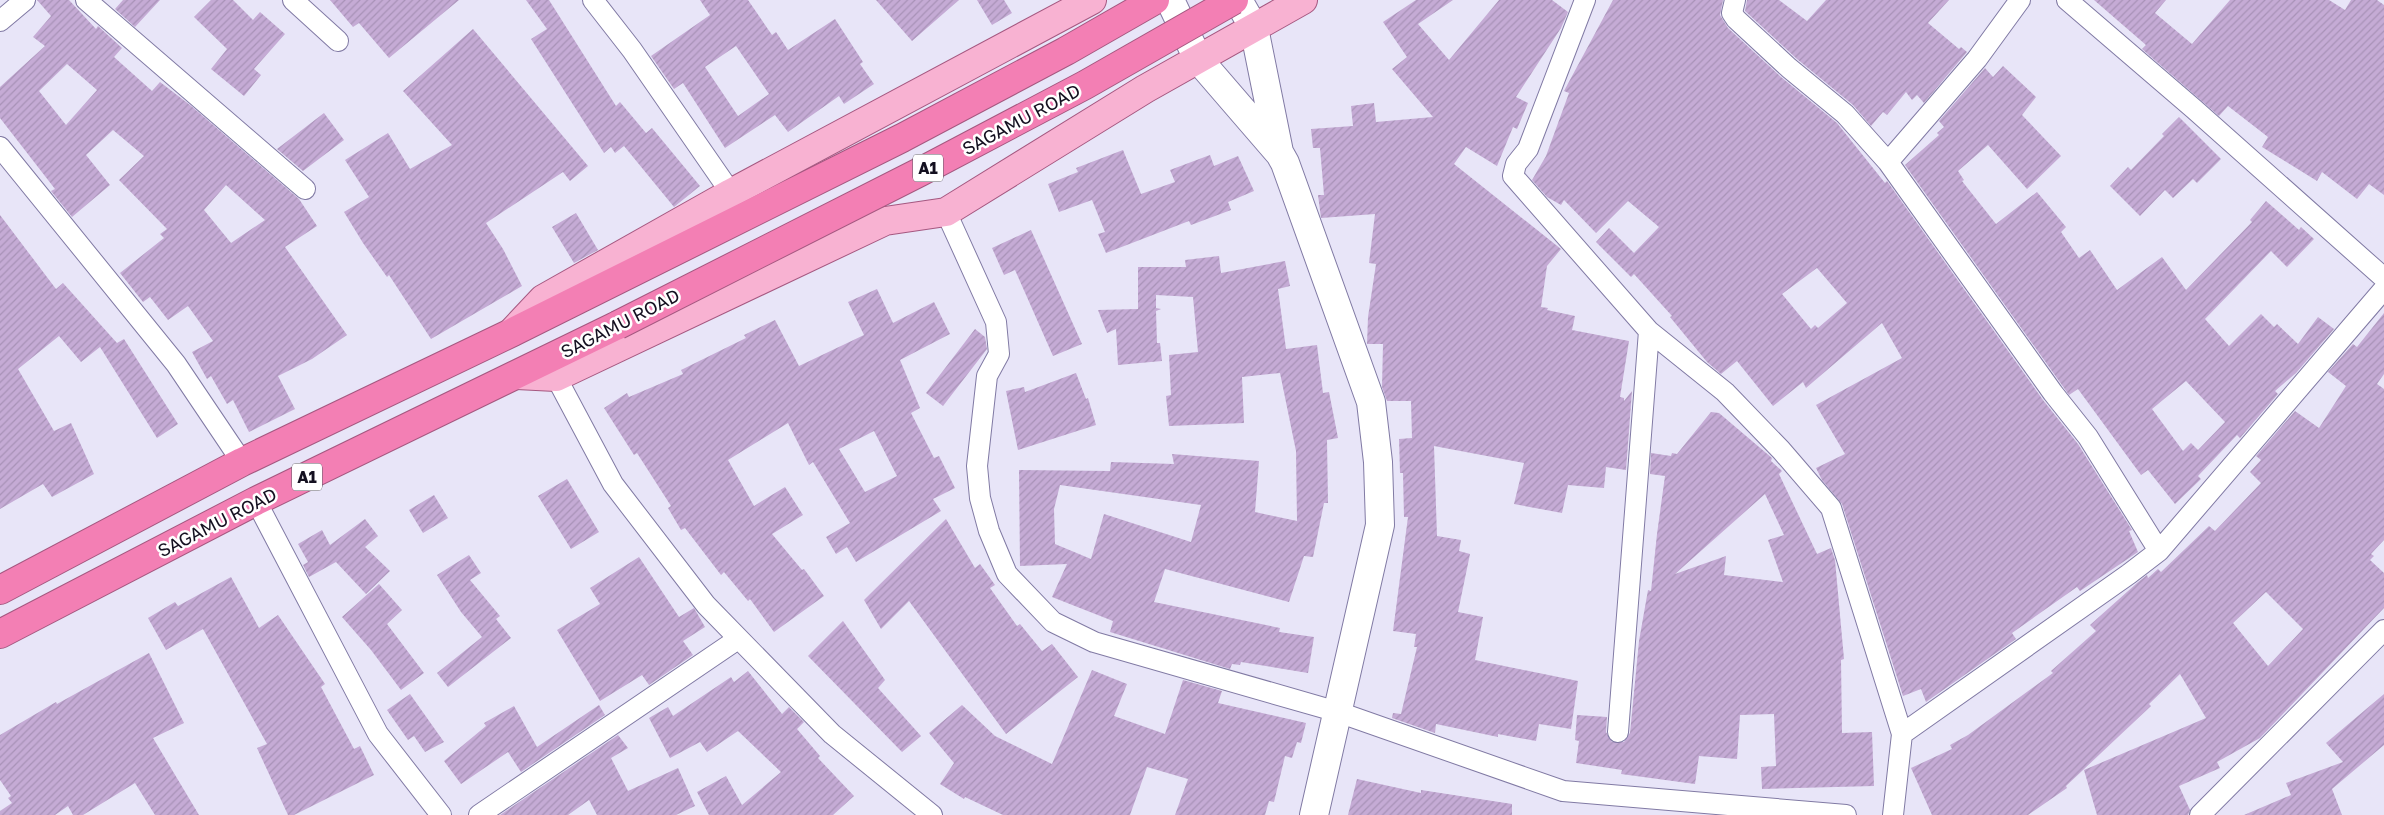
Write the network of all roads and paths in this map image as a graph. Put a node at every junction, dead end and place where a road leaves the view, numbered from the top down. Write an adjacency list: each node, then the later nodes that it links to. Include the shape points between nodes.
1 (25, 0): 15 (street)
2 (86, 0): 22 (street)
3 (292, 0): 17 (street)
4 (593, 0): 23 (street, via 632,50)
5 (1092, 0): 23 (main road)
6 (1155, 0): 28 (highway, A1, via 902,138)
7 (1170, 0): 18 (main road)
8 (1234, 0): 29 (highway, SAGAMU ROAD / A1, bridge, via 1085,85 937,163)
9 (1238, 0): 16 (main road)
10 (1302, 0): 16 (main road)
11 (1585, 0): 27 (street, via 1528,149 1516,164 1513,176)
12 (1735, 0): 21 (street, via 1732,13 1736,18 1845,114)
13 (2020, 0): 21 (street, via 1977,59)
14 (2066, 0): 25 (street)
15 (0, 21)
16 (1254, 28): 18 (main road); 20 (main road)
17 (338, 41)
18 (1198, 59): 20 (main road); 24 (main road)
19 (0, 147): 31 (street, via 176,364)
20 (1280, 154): 38 (main road, via 1370,402 1378,462 1380,525)
21 (1888, 162): 33 (street, via 2088,437)
22 (305, 189)
23 (731, 193): 28 (main road, via 542,299)
24 (946, 212): 30 (main road, via 885,220); 38 (street, via 996,322 999,354 987,376 977,466 980,498 989,531 1007,574 1053,622 1094,642)
25 (2384, 278)
26 (2384, 289): 33 (street)
27 (1649, 331): 39 (street); 40 (street, via 1725,392 1781,450 1830,508)
28 (511, 333): 31 (highway, A1)
29 (518, 375): 30 (main road); 32 (highway, SAGAMU ROAD / A1)
30 (556, 377): 37 (street, via 613,484 706,605)
31 (242, 462): 34 (highway, A1)
32 (256, 501): 35 (highway, SAGAMU ROAD / A1); 41 (street, via 378,734)
33 (2159, 551): 40 (street)
34 (0, 590)
35 (0, 634)
36 (2382, 635): 47 (street)
37 (738, 638): 42 (street); 43 (street, via 832,734)
38 (1338, 712): 44 (main road); 45 (street, via 1563,791)
39 (1618, 732)
40 (1902, 734): 46 (street)
41 (441, 815)
42 (479, 815)
43 (932, 815)
44 (1314, 815)
45 (1846, 815)
46 (1893, 815)
47 (2200, 815)

